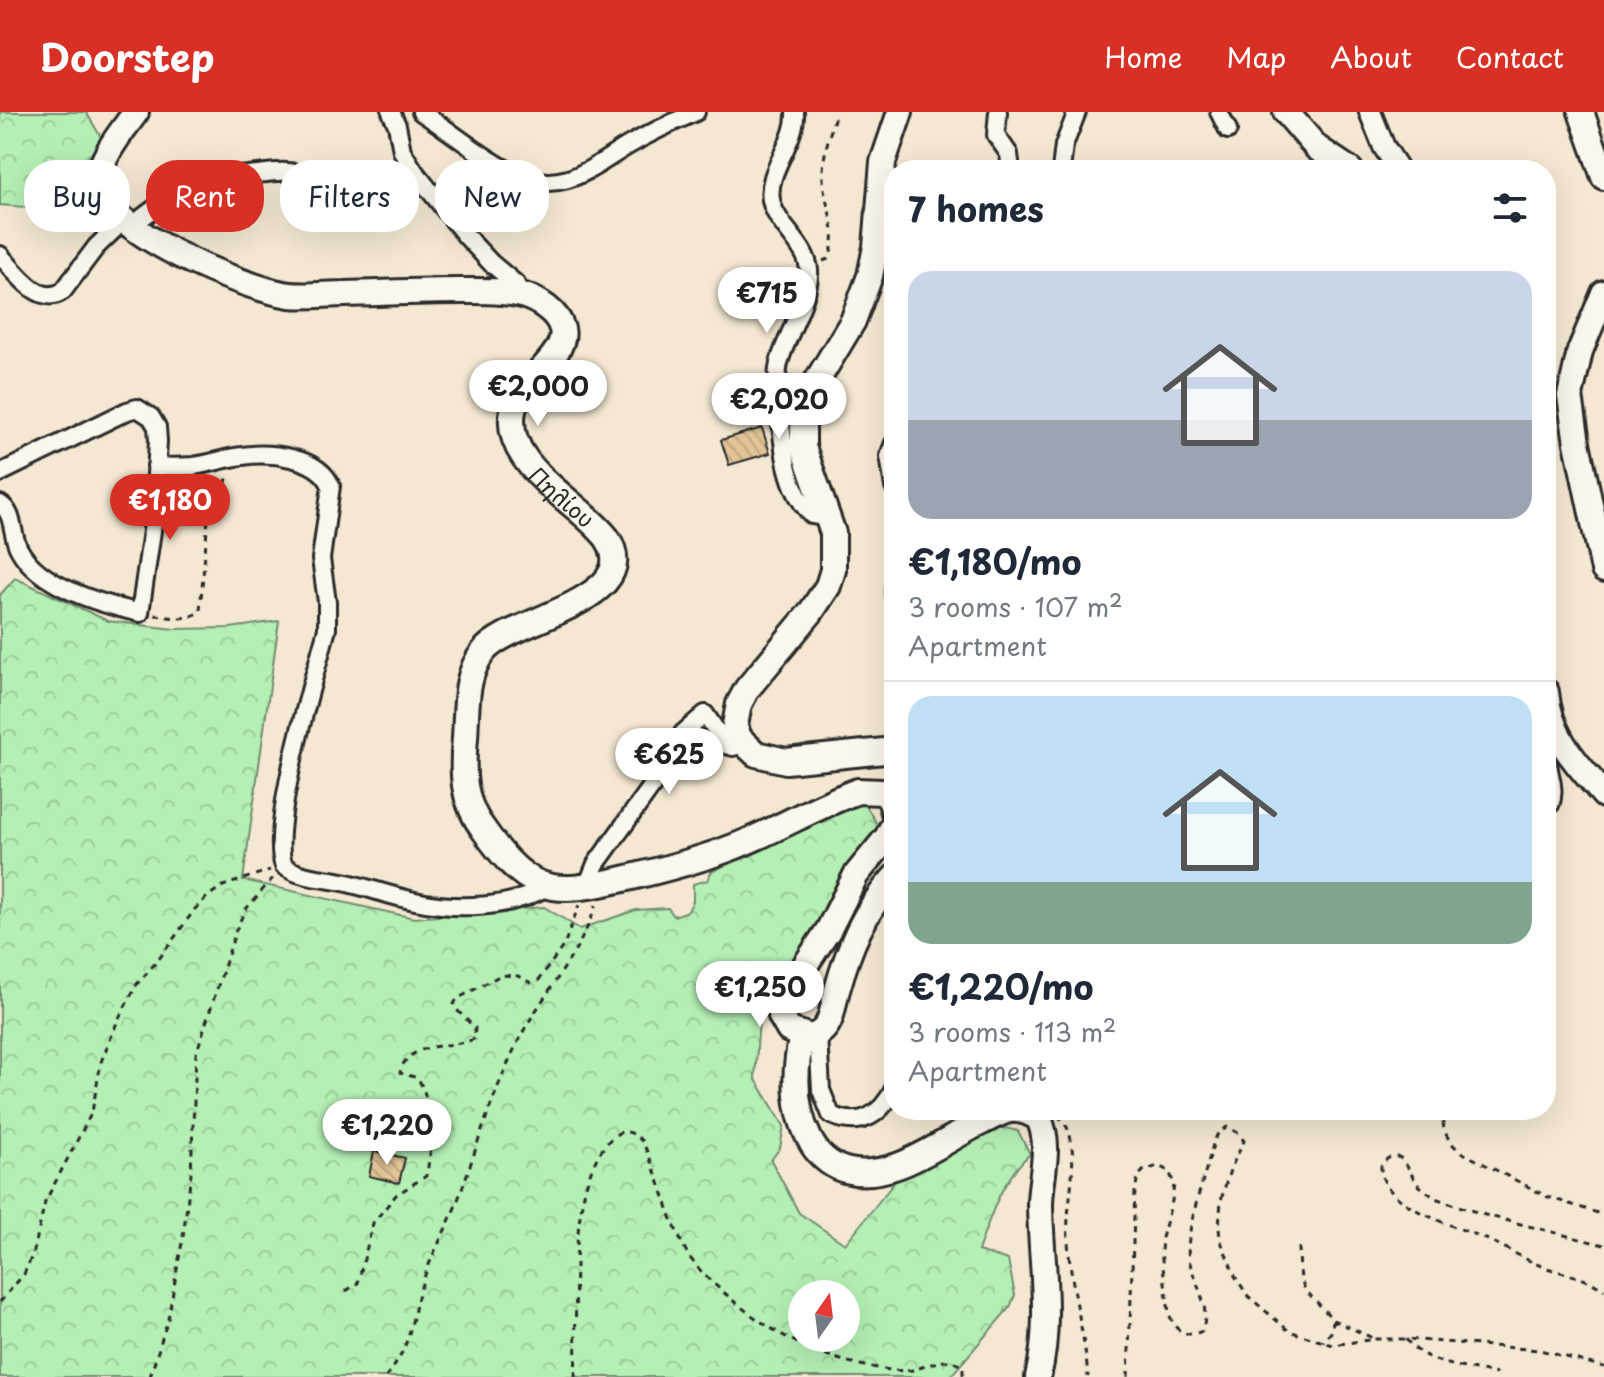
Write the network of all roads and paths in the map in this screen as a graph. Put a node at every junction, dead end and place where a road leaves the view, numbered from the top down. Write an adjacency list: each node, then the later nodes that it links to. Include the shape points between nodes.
1 (136, 112): 15 (main road, Πηλίου)
2 (391, 112): 28 (street, via 402,151 421,181 491,263 516,284)
3 (421, 112): 4 (street, via 508,170 543,182 581,175)
4 (696, 112)
5 (795, 112): 26 (street, via 771,195 778,217)
6 (836, 112): 26 (path, via 823,165 834,241 828,259)
7 (900, 112): 33 (main road, via 883,162 870,276 848,330 803,412 803,447)
8 (998, 112): 16 (street, via 996,135)
9 (1077, 112): 17 (street)
10 (1219, 112): 14 (street)
11 (1286, 112): 18 (main road, via 1317,148)
12 (1370, 112): 19 (street)
13 (1581, 112): 21 (main road)
14 (1228, 130)
15 (107, 160)
16 (1010, 160)
17 (1062, 160)
18 (1335, 160)
19 (1392, 160)
20 (280, 171): 22 (street, via 218,174)
21 (1604, 177)
22 (130, 221)
23 (130, 223): 28 (main road, Πηλίου, via 213,272 288,294)
24 (115, 232): 25 (street, via 56,296 28,285)
25 (0, 255)
26 (807, 262): 33 (street, via 806,286 778,367 777,387 784,454 794,485 812,515)
27 (1604, 293): 34 (main road, via 1580,351 1570,396)
28 (519, 294): 44 (main road, Πηλίου, via 558,319 563,341 515,402 518,445 534,471 603,533 614,556 599,589 499,636 481,654 470,678 463,764 468,801 478,823 510,862)
29 (218, 462): 30 (street); 35 (path, via 229,476 209,506 200,611 181,618); 42 (street, via 243,455 299,461 320,470 331,486 321,559 327,629 284,808 279,842)
30 (156, 466): 31 (street, via 157,427 137,408); 35 (street)
31 (0, 473)
32 (0, 504): 35 (street, via 8,512 19,549 39,571 79,595)
33 (828, 518): 37 (main road, via 835,544 831,580 742,696 735,725)
34 (1604, 570)
35 (140, 613)
36 (1556, 733): 40 (main road)
37 (744, 744): 38 (main road, via 779,761); 43 (street, via 726,745 705,714 683,733 596,864)
38 (884, 751)
39 (884, 794): 43 (main road, via 858,791 723,851)
40 (1604, 795)
41 (884, 841): 46 (main road, via 856,875 782,1003 782,1020 789,1030)
42 (284, 866): 44 (street, via 445,905 511,902); 57 (path, via 208,896 137,984 101,1062 92,1112 45,1202 34,1251 24,1274); 64 (path, via 245,910 196,1054 183,1237 168,1319)
43 (594, 885): 44 (main road); 56 (path, via 564,945 538,981 501,975 460,996 454,1004 475,1028 474,1039 429,1048 402,1064 401,1074 418,1078 427,1095 434,1141 426,1176 396,1195 373,1223 358,1283); 65 (path, via 593,915 521,1035 421,1286 407,1346)
44 (548, 886)
45 (884, 890): 46 (main road, via 861,923)
46 (817, 1028): 47 (street, via 821,1090 831,1115 851,1122 867,1120); 48 (main road, via 795,1066 803,1121 827,1161 868,1172 894,1167)
47 (884, 1104)
48 (988, 1120)
49 (1039, 1120): 68 (main road, via 1045,1147 1040,1209 1046,1324)
50 (1062, 1120): 69 (path, via 1070,1130 1068,1244)
51 (1442, 1120): 52 (path, via 1442,1129 1461,1152 1548,1197)
52 (1604, 1215)
53 (1604, 1245): 55 (path, via 1435,1198 1417,1184 1399,1157 1388,1158 1381,1166 1396,1194 1427,1217)
54 (1299, 1247): 58 (path, via 1301,1283)
55 (1604, 1290)
56 (346, 1291)
57 (0, 1302)
58 (1333, 1320): 59 (path); 61 (path)
59 (1375, 1339): 60 (path); 61 (path)
60 (1406, 1339): 62 (path, via 1540,1350); 63 (path, via 1423,1354)
61 (1323, 1342): 70 (path, via 1289,1331 1268,1316 1248,1296 1229,1262 1220,1239 1219,1214 1244,1141 1227,1127 1213,1144 1189,1241 1189,1261 1206,1311 1197,1334 1179,1330 1169,1313 1161,1252 1173,1177 1158,1166 1138,1177 1132,1210)
62 (1604, 1367)
63 (1497, 1374)
64 (150, 1377)
65 (386, 1377)
66 (575, 1377): 67 (path, via 575,1269 588,1176 600,1152 624,1131 643,1143 692,1260 761,1323 784,1339 839,1358 905,1371 953,1360 963,1368)
67 (963, 1377)
68 (1038, 1377)
69 (1088, 1377)
70 (1128, 1377)

